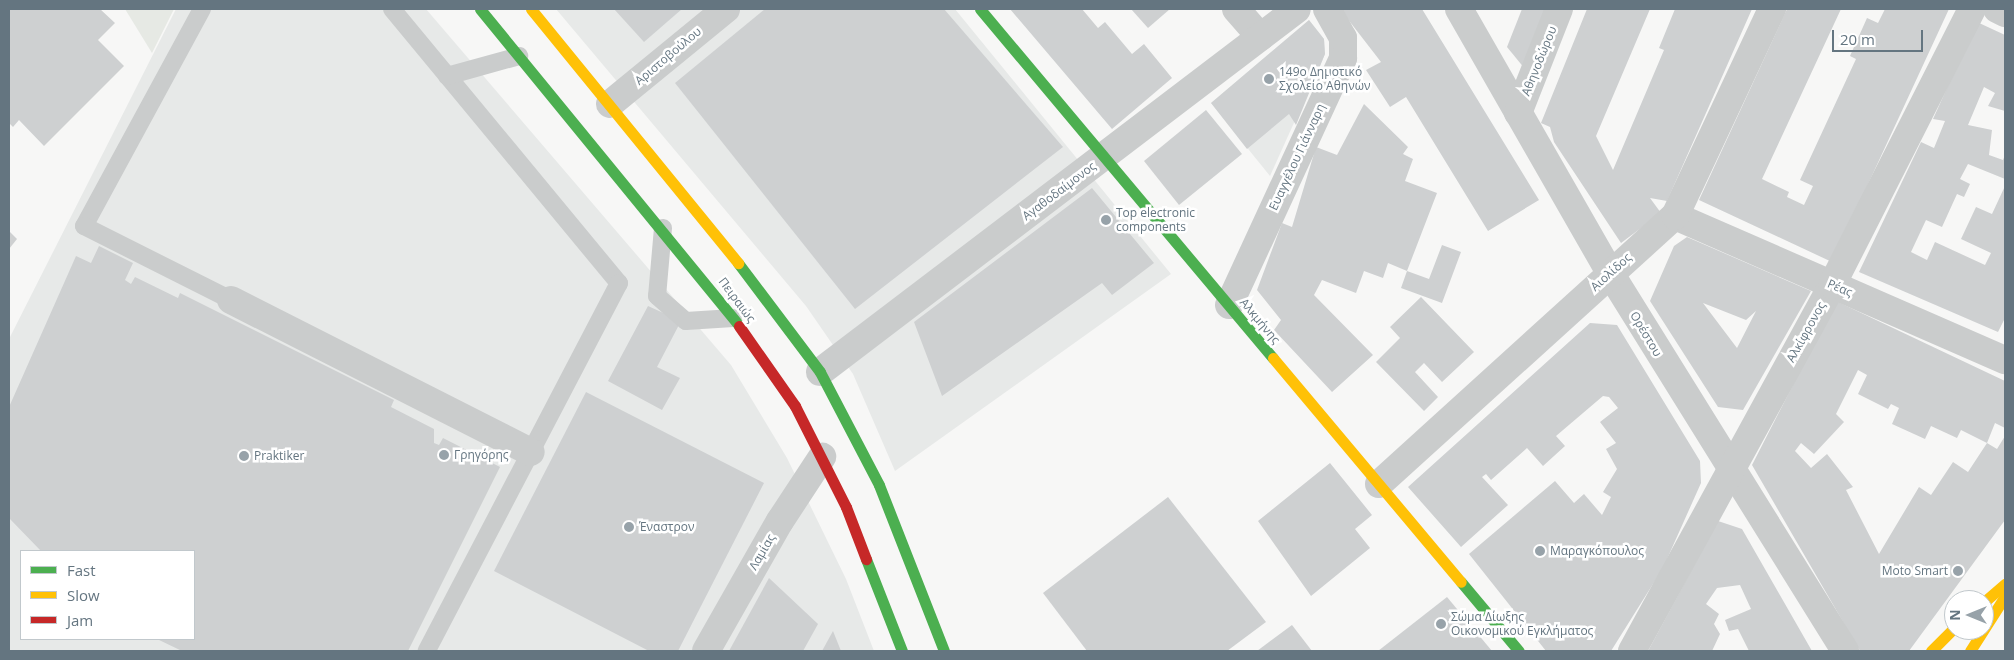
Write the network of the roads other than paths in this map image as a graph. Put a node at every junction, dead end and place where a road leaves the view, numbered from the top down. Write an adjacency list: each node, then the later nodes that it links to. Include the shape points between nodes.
1 (202, 9): 26 (lane, via 84,226)
2 (392, 9): 18 (lane)
3 (480, 9): 17 (main road, Πειραιώς)
4 (531, 9): 19 (main road, Πειραιώς)
5 (726, 9): 19 (street, Αριστοβούλου)
6 (980, 9): 21 (main road, Αλκμήνης)
7 (1236, 9): 16 (street)
8 (1297, 9): 16 (street, Αγαθοδαίμονος)
9 (1327, 9): 27 (street, Ευαγγέλου Γιάνναρη, via 1343,38 1343,58)
10 (1459, 9): 20 (street, Ορέστου)
11 (1560, 9): 20 (street, Αθηνοδώρου)
12 (1772, 9): 22 (street, Αιολίδος)
13 (1972, 9): 25 (street, Αλκίφρονος)
14 (1997, 9): 15 (street)
15 (2005, 13)
16 (1260, 37): 21 (street, Αγαθοδαίμονος)
17 (519, 56): 18 (lane); 23 (main road, Πειραιώς)
18 (447, 76): 31 (lane, via 619,283)
19 (610, 104): 30 (main road, Πειραιώς, via 754,280)
20 (1518, 113): 24 (street, Ορέστου)
21 (1104, 157): 27 (main road, Αλκμήνης); 30 (street, Αγαθοδαίμονος)
22 (1675, 216): 24 (street, Αιολίδος); 25 (street, Ρέας)
23 (662, 228): 28 (main road, Πειραιώς); 28 (lane, via 657,296 686,321)
24 (1610, 272): 33 (street, Ορέστου); 34 (street, Αιολίδος)
25 (1832, 284): 29 (street, Ρέας); 33 (street, Αλκίφρονος)
26 (231, 300): 31 (street)
27 (1229, 305): 34 (main road, Αλκμήνης)
28 (733, 318): 32 (main road, Πειραιώς, via 795,406)
29 (2004, 355)
30 (820, 372): 42 (main road, Πειραιώς, via 879,485)
31 (531, 452): 39 (lane)
32 (822, 456): 40 (street, Λαμίας, via 780,521); 41 (main road, Πειραιώς)
33 (1730, 472): 44 (street, Αλκίφρονος); 45 (street, Ορέστου)
34 (1379, 484): 43 (main road, Αλκμήνης)
35 (2005, 584): 36 (main road)
36 (1994, 593)
37 (2005, 596): 47 (main road)
38 (1944, 638): 46 (main road)
39 (427, 651)
40 (706, 651)
41 (902, 651)
42 (944, 651)
43 (1519, 651)
44 (1632, 651)
45 (1845, 651)
46 (1931, 651)
47 (1970, 651)

